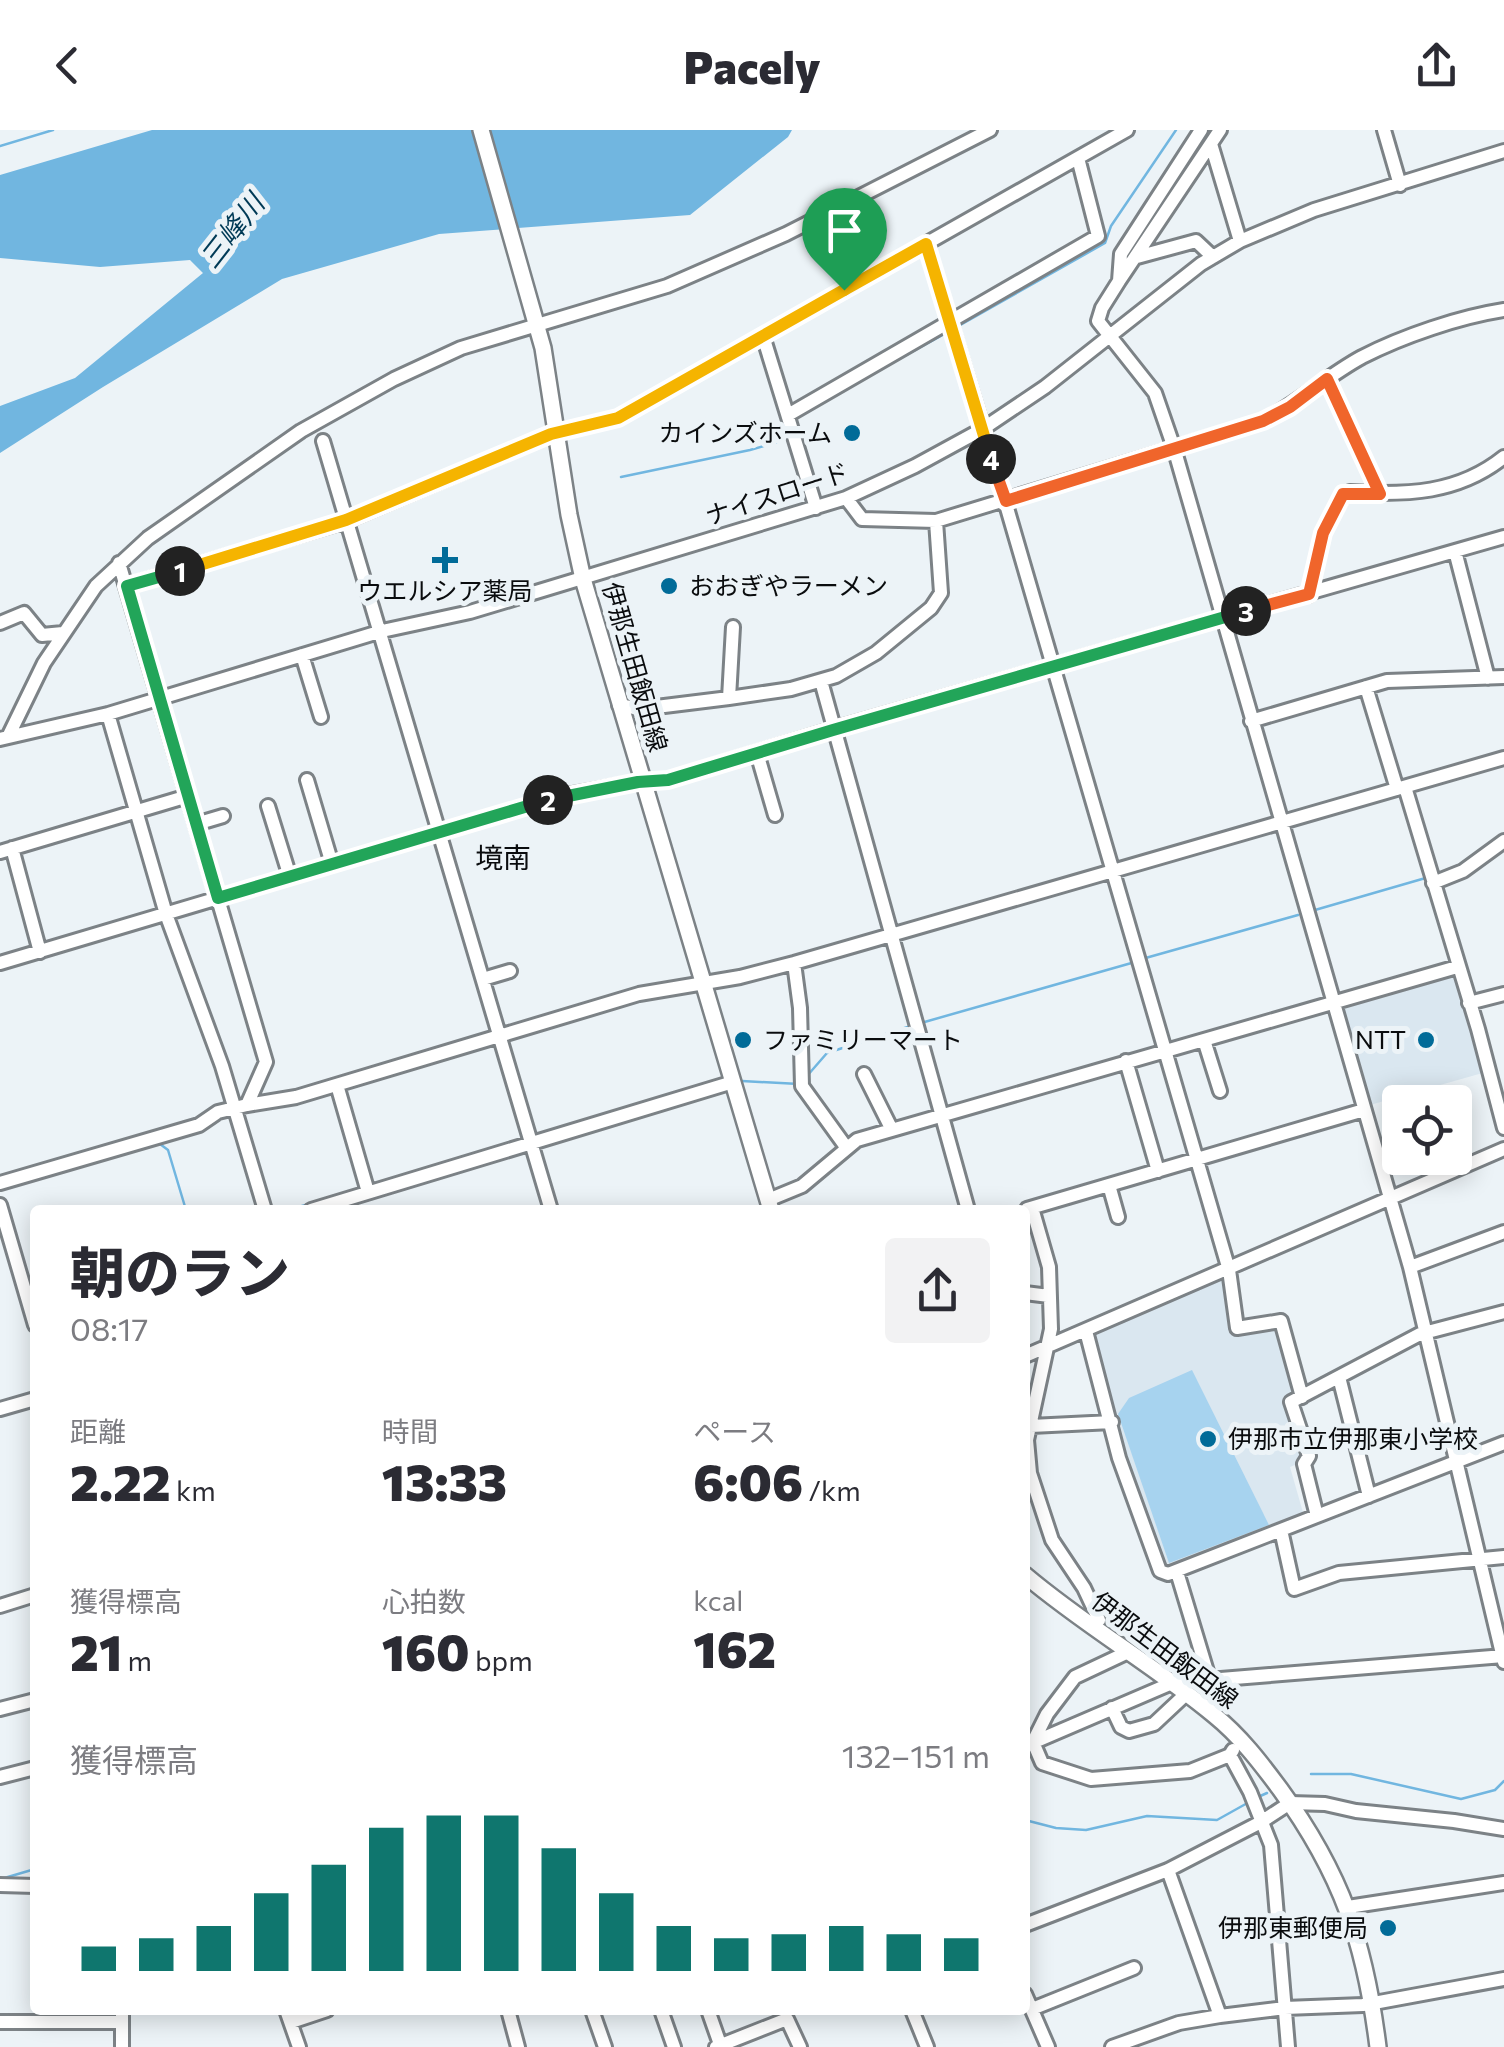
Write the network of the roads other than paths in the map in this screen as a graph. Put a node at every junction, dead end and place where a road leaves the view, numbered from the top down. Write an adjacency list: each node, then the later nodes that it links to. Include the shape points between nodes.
1 (481, 130): 18 (main road, 伊那生田飯田線)
2 (990, 130): 18 (street, via 685,279)
3 (1127, 130): 9 (street)
4 (1202, 130): 15 (street, via 1121,254)
5 (1220, 130): 7 (street)
6 (1384, 130): 10 (street)
7 (1211, 144): 11 (street); 13 (street)
8 (1504, 152): 10 (street, ナイスロード)
9 (1078, 158): 12 (street); 17 (street, via 1098,236)
10 (1400, 185): 11 (street, ナイスロード, via 1276,223)
11 (1240, 241): 14 (street, ナイスロード)
12 (926, 244): 17 (street); 19 (street)
13 (1137, 257): 14 (street, via 1196,241); 15 (street)
14 (1213, 257): 20 (street, ナイスロード)
15 (1119, 281): 20 (street, via 1098,321)
16 (1504, 310): 21 (street, via 1452,322 1365,356)
17 (949, 321): 22 (street); 23 (street)
18 (536, 323): 24 (main road, 伊那生田飯田線); 36 (street, via 461,348 381,386 251,464)
19 (763, 336): 22 (street); 24 (street, via 618,418)
20 (1108, 337): 23 (street, ナイスロード); 26 (street, via 1155,393)
21 (1327, 379): 26 (street, via 1263,421); 28 (street)
22 (788, 415): 31 (street)
23 (981, 430): 29 (street, ナイスロード); 30 (street)
24 (558, 432): 32 (street); 37 (main road, 伊那生田飯田線)
25 (324, 441): 32 (street)
26 (1174, 448): 30 (street); 40 (street)
27 (1504, 457): 28 (street, via 1466,482)
28 (1380, 494): 39 (street, via 1343,494 1323,533)
29 (846, 498): 31 (street, ナイスロード); 33 (street, via 862,519)
30 (1006, 501): 33 (street); 46 (street)
31 (816, 508): 37 (street, ナイスロード)
32 (346, 520): 38 (street); 44 (street)
33 (936, 521): 49 (street, via 941,593 931,608 876,652)
34 (1504, 536): 35 (street)
35 (1455, 551): 39 (street); 48 (street)
36 (119, 563): 38 (street); 43 (street)
37 (583, 579): 44 (street, ナイスロード); 53 (main road, 伊那生田飯田線)
38 (127, 586): 51 (street)
39 (1309, 594): 40 (street)
40 (1225, 617): 46 (street); 56 (street)
41 (0, 623): 43 (street, via 24,613 42,635)
42 (733, 626): 52 (street)
43 (63, 632): 58 (street)
44 (382, 632): 45 (street, ナイスロード); 71 (street)
45 (302, 656): 51 (street, ナイスロード); 55 (street)
46 (1053, 666): 57 (street); 75 (street)
47 (1504, 676): 48 (street)
48 (1488, 678): 50 (street, via 1387,680)
49 (821, 681): 52 (street); 57 (street)
50 (1366, 688): 56 (street); 63 (street)
51 (159, 698): 54 (street, ナイスロード); 64 (street)
52 (729, 698): 53 (street, via 640,709)
53 (619, 705): 62 (main road, 伊那生田飯田線)
54 (108, 714): 58 (street, ナイスロード); 66 (street)
55 (321, 717)
56 (1251, 720): 70 (street)
57 (833, 730): 59 (street); 80 (street)
58 (4, 738)
59 (757, 753): 62 (street); 67 (street)
60 (1504, 758): 63 (street)
61 (306, 780): 74 (street)
62 (643, 783): 71 (street, via 561,796); 87 (main road, 伊那生田飯田線)
63 (1401, 788): 70 (street); 77 (street)
64 (188, 796): 66 (street); 69 (street)
65 (268, 806): 76 (street)
66 (136, 812): 73 (street); 79 (street)
67 (775, 815)
68 (223, 816): 69 (street)
69 (196, 824): 78 (street)
70 (1281, 825): 75 (street); 89 (street)
71 (440, 832): 74 (street); 86 (street)
72 (1504, 841): 77 (street, via 1463,871)
73 (6, 850): 81 (street)
74 (332, 864): 76 (street)
75 (1114, 872): 80 (street); 93 (street)
76 (290, 877): 78 (street)
77 (1431, 879): 84 (street)
78 (218, 898): 79 (street); 99 (street, via 266,1062)
79 (166, 914): 81 (street); 99 (street)
80 (892, 935): 82 (street); 101 (street)
81 (40, 952): 83 (street)
82 (794, 962): 87 (street); 105 (street, via 802,1084)
83 (0, 963)
84 (1457, 967): 89 (street); 90 (street)
85 (510, 971): 86 (street)
86 (483, 979): 91 (street)
87 (703, 982): 91 (street); 96 (main road, 伊那生田飯田線)
88 (1504, 994): 90 (street)
89 (1332, 1002): 92 (street); 100 (street)
90 (1468, 1003): 103 (street)
91 (500, 1036): 97 (street); 104 (street)
92 (1204, 1040): 93 (street); 98 (street)
93 (1164, 1051): 94 (street); 107 (street)
94 (1126, 1061): 101 (street); 108 (street)
95 (864, 1074): 102 (street)
96 (733, 1082): 104 (street); 117 (main road, 伊那生田飯田線)
97 (337, 1084): 99 (street); 111 (street)
98 (1220, 1091)
99 (241, 1107): 109 (street); 114 (street)
100 (1364, 1110): 107 (street); 112 (street)
101 (944, 1114): 102 (street); 118 (street)
102 (891, 1128): 105 (street)
103 (1504, 1128)
104 (530, 1141): 111 (street); 116 (street)
105 (846, 1147): 117 (street)
106 (1504, 1149): 112 (street)
107 (1196, 1160): 108 (street); 124 (street)
108 (1158, 1171): 110 (street)
109 (0, 1183)
110 (1109, 1186): 119 (street); 121 (street)
111 (367, 1189): 115 (street)
112 (1390, 1200): 123 (street); 124 (street)
113 (0, 1205): 127 (street)
114 (264, 1205)
115 (324, 1205)
116 (549, 1205)
117 (770, 1205)
118 (967, 1205)
119 (1030, 1208)
120 (1030, 1215): 126 (street, via 1049,1268)
121 (1118, 1216)
122 (1504, 1232): 123 (street)
123 (1410, 1267): 130 (street)
124 (1229, 1270): 129 (street); 134 (street, via 1238,1328 1281,1321)
125 (1030, 1294): 126 (street)
126 (1050, 1296): 131 (street)
127 (30, 1308)
128 (1504, 1312): 130 (street)
129 (1086, 1330): 131 (street); 137 (street)
130 (1425, 1333): 133 (street); 141 (street)
131 (1045, 1348): 132 (street); 138 (street)
132 (1030, 1354)
133 (1339, 1377): 134 (street); 143 (street)
134 (1302, 1397): 144 (street, via 1291,1402 1309,1456 1304,1464)
135 (30, 1400): 136 (street)
136 (0, 1409)
137 (1112, 1422): 138 (street); 148 (street, via 1160,1571)
138 (1032, 1426): 139 (street)
139 (1030, 1433)
140 (1504, 1443): 141 (street)
141 (1456, 1463): 143 (street); 147 (street)
142 (1030, 1479): 154 (street, via 1052,1540 1098,1620)
143 (1369, 1496): 144 (street)
144 (1317, 1516): 145 (street)
145 (1281, 1530): 147 (street, via 1294,1589 1340,1573); 148 (street)
146 (1504, 1557): 147 (street)
147 (1479, 1559): 156 (street)
148 (1177, 1572): 157 (street)
149 (1030, 1579): 150 (main road, 伊那生田飯田線)
150 (1041, 1589): 151 (street); 154 (main road, 伊那生田飯田線)
151 (1030, 1594)
152 (30, 1597): 153 (street)
153 (0, 1606)
154 (1092, 1626): 155 (main road, 伊那生田飯田線)
155 (1128, 1652): 158 (main road, 伊那生田飯田線); 164 (street, via 1075,1677)
156 (1503, 1658): 157 (street)
157 (1209, 1678): 158 (street)
158 (1172, 1683): 159 (main road, 伊那生田飯田線); 161 (street)
159 (1186, 1694): 161 (street, via 1154,1724 1129,1732); 163 (main road, 伊那生田飯田線)
160 (30, 1701): 162 (street)
161 (1112, 1708): 165 (street)
162 (0, 1709)
163 (1240, 1740): 167 (street); 170 (main road, 伊那生田飯田線)
164 (1030, 1742)
165 (1030, 1744)
166 (1030, 1745): 167 (street, via 1042,1763 1091,1778 1190,1772)
167 (1230, 1755): 171 (street)
168 (30, 1769): 169 (street)
169 (0, 1777)
170 (1290, 1803): 171 (street); 172 (street); 177 (main road, 伊那生田飯田線, via 1329,1862)
171 (1261, 1822): 173 (street); 184 (street, via 1271,1845)
172 (1504, 1829)
173 (1168, 1870): 178 (street); 192 (street)
174 (1504, 1883): 177 (street)
175 (0, 1885): 176 (street)
176 (30, 1886)
177 (1348, 1907): 181 (main road, 伊那生田飯田線)
178 (1030, 1923)
179 (1134, 1968): 183 (street)
180 (1504, 1979): 181 (street)
181 (1373, 2003): 184 (street); 205 (main road, 伊那生田飯田線)
182 (1030, 2004): 183 (street)
183 (1032, 2008): 202 (street)
184 (1285, 2008): 192 (street); 204 (street)
185 (509, 2015): 197 (street)
186 (594, 2015): 198 (street)
187 (663, 2015): 199 (street)
188 (710, 2015): 194 (street)
189 (914, 2015): 201 (street)
190 (122, 2016): 193 (street); 195 (street)
191 (288, 2016): 196 (street)
192 (1220, 2016): 203 (street)
193 (0, 2022)
194 (719, 2046): 200 (street, via 788,2019)
195 (122, 2047)
196 (299, 2047)
197 (518, 2047)
198 (605, 2047)
199 (674, 2047)
200 (800, 2047)
201 (928, 2047)
202 (1048, 2047)
203 (1112, 2047)
204 (1288, 2047)
205 (1378, 2047)

